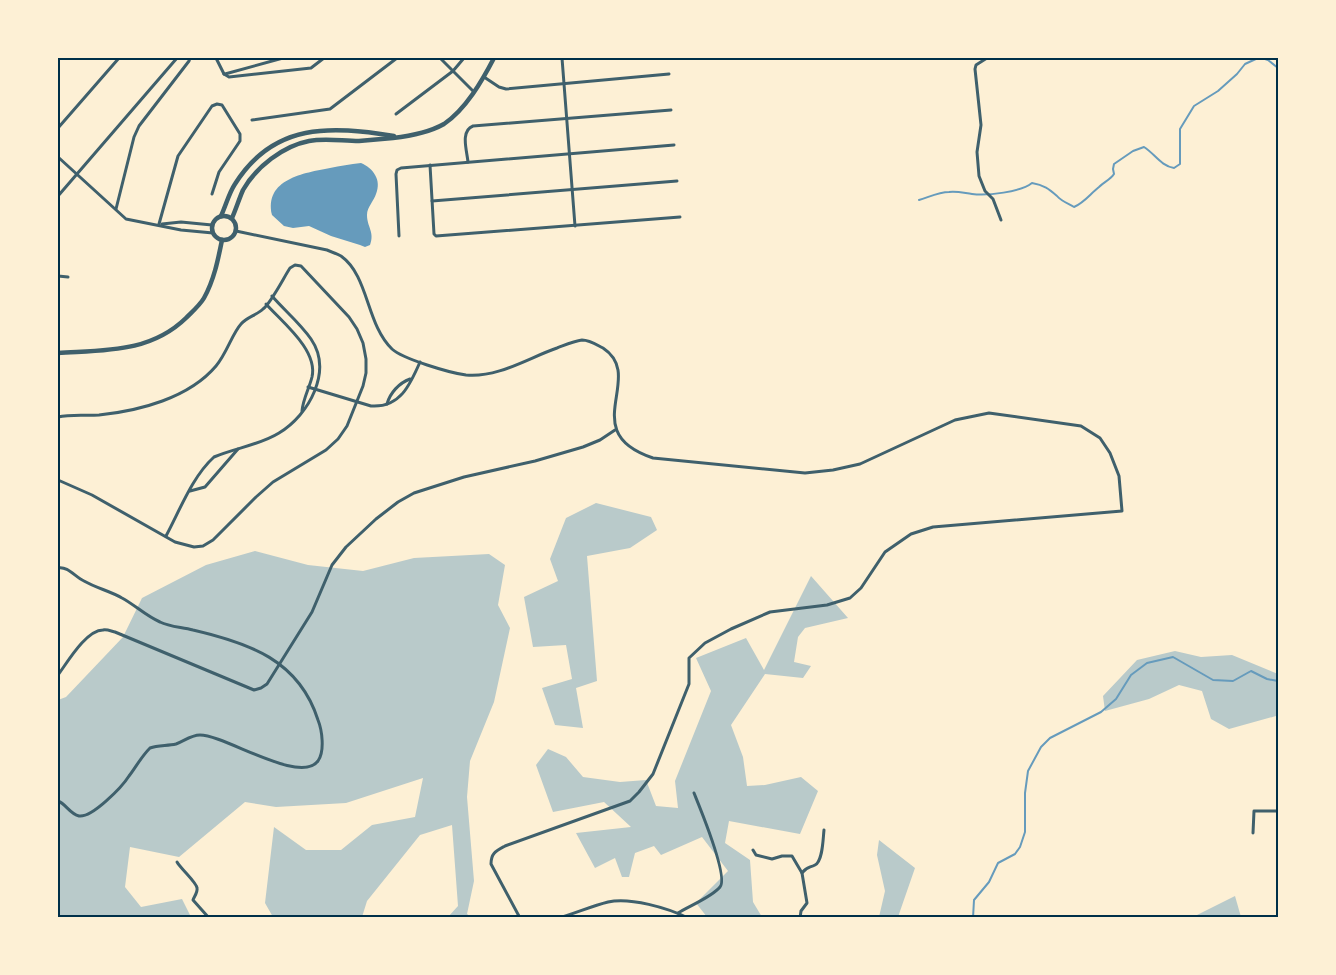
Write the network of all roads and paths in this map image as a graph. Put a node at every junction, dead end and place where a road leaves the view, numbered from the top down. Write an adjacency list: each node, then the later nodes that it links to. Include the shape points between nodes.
1 (119, 58): 23 (street)
2 (177, 58): 30 (street)
3 (190, 58): 36 (street, via 139,126)
4 (216, 58): 14 (street)
5 (283, 58): 14 (street)
6 (324, 58): 14 (street, via 311,68 229,77)
7 (397, 58): 22 (street, via 330,109)
8 (440, 58): 13 (street)
9 (464, 58): 13 (street)
10 (494, 58): 16 (street)
11 (562, 58): 17 (street)
12 (987, 58): 40 (street, via 975,68 982,125 977,152 979,176)
13 (453, 71): 18 (street); 20 (street)
14 (224, 74)
15 (669, 74): 17 (street)
16 (483, 77): 17 (street, via 506,89); 18 (street)
17 (564, 84): 21 (street)
18 (474, 92): 24 (street, via 445,123 432,130)
19 (672, 110): 21 (street)
20 (396, 114)
21 (567, 118): 26 (street); 28 (street, via 468,128 465,132)
22 (252, 120)
23 (58, 128)
24 (402, 137): 37 (street, via 360,130 323,130 290,136 272,146 246,170 235,185); 39 (street, via 308,142 277,154 244,190)
25 (674, 145): 26 (street)
26 (569, 154): 28 (street); 32 (street)
27 (58, 157): 30 (street)
28 (468, 162): 29 (street)
29 (430, 165): 35 (street); 46 (street, via 397,170)
30 (77, 174): 34 (street); 36 (street)
31 (676, 181): 32 (street)
32 (572, 190): 35 (street); 43 (street)
33 (212, 194): 41 (street, via 218,172 240,141 240,134 222,105 217,104 212,106 178,156)
34 (58, 196)
35 (432, 201): 43 (street, via 436,236)
36 (116, 209): 41 (street, via 126,218)
37 (221, 216): 39 (street); 42 (street)
38 (680, 217): 43 (street)
39 (232, 218): 44 (street)
40 (1001, 220)
41 (159, 224): 42 (street); 45 (street)
42 (212, 225): 45 (street)
43 (574, 226)
44 (236, 231): 47 (street, via 231,238); 53 (street, via 327,250 341,256 358,278 376,327 384,339 406,358)
45 (213, 233): 47 (street)
46 (400, 236)
47 (222, 240): 52 (street, via 203,300 178,326 142,345)
48 (58, 276): 49 (street)
49 (68, 277)
50 (272, 296): 51 (street); 56 (street, via 311,338 320,370); 57 (street, via 290,268 301,266 349,317 363,343 366,358 366,374)
51 (266, 304): 55 (street, via 309,354 312,377); 60 (street, via 241,324 215,367 184,391 137,408)
52 (58, 353)
53 (420, 362): 54 (street); 61 (street, via 466,374 485,374 515,366 567,344 583,340 595,343 612,355 618,364 614,411)
54 (411, 379): 58 (street, via 409,387 394,402); 58 (street, via 389,395)
55 (308, 387): 56 (street); 59 (street)
56 (315, 389): 57 (street); 59 (street)
57 (357, 402): 58 (street, via 371,406); 65 (street, via 348,426 338,439 326,450 273,482 213,540 194,547)
58 (387, 404)
59 (302, 411): 62 (street, via 279,433)
60 (58, 417)
61 (616, 430): 67 (street, via 583,447 464,477 414,493 398,502 346,547 332,565 312,612); 80 (street, via 626,445 653,458 805,473 860,464 955,420 990,413 1081,426 1100,438 1110,453 1119,476 1122,511 933,527 911,534 886,552 850,598 827,605 770,612 705,643 689,658 689,684 653,774 630,801 495,851 491,864)
62 (239, 448): 64 (street, via 204,487); 64 (street, via 214,456)
63 (58, 480): 65 (street)
64 (190, 491): 65 (street)
65 (166, 536)
66 (58, 568): 67 (street, via 123,598 160,622 239,642)
67 (280, 663): 68 (street, via 267,684 254,690 102,629 81,644); 70 (street, via 299,682 316,715 322,743 320,757 315,763 301,767 275,763 238,746 195,735 178,743 150,748 124,782 88,814 76,815)
68 (58, 675)
69 (694, 793): 77 (street, via 723,874 723,883 720,889)
70 (58, 800)
71 (1278, 810): 73 (street, via 1254,811)
72 (824, 830): 76 (street, via 820,861)
73 (1253, 833)
74 (753, 850): 76 (street, via 756,855 772,859 792,856)
75 (177, 862): 79 (street, via 196,885 193,900)
76 (802, 873): 78 (street, via 807,902)
77 (678, 913): 81 (street, via 618,901); 82 (street)
78 (800, 914)
79 (209, 918)
80 (520, 918)
81 (559, 918)
82 (688, 918)

